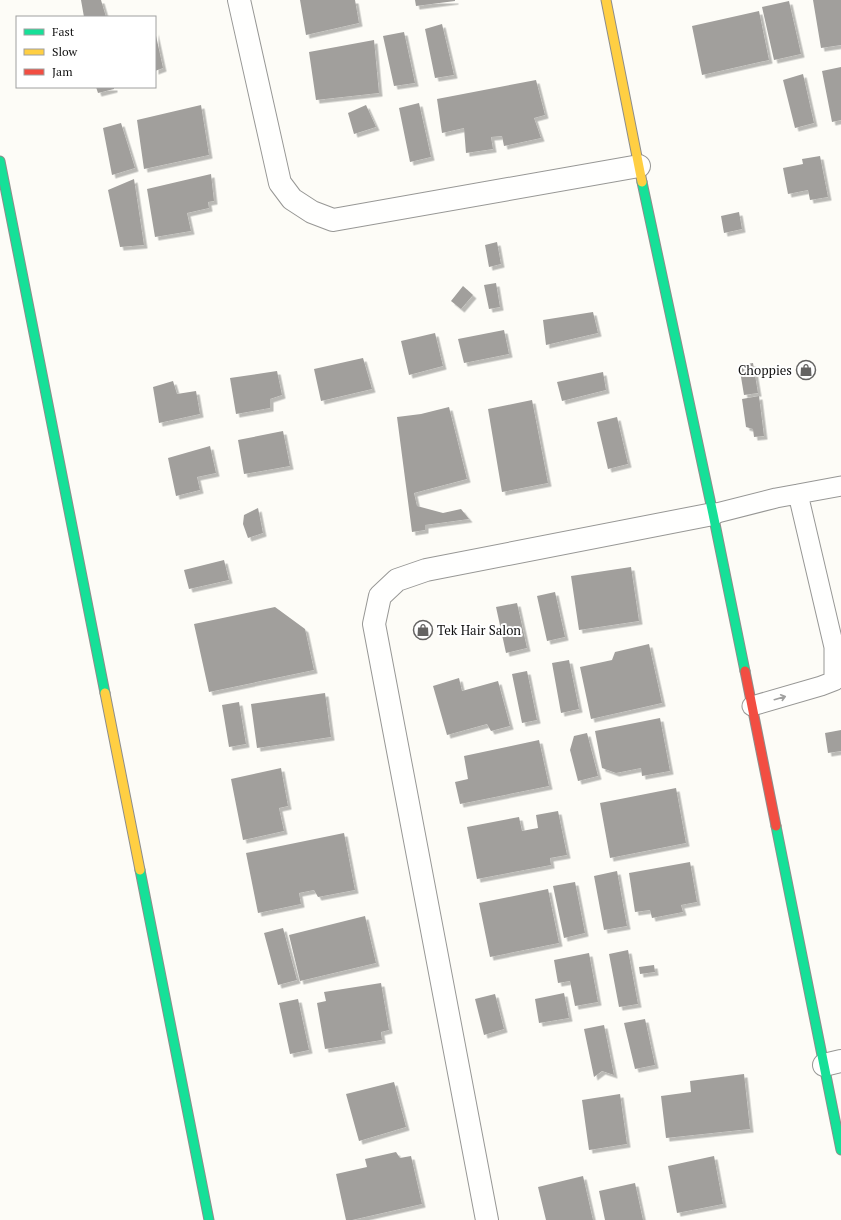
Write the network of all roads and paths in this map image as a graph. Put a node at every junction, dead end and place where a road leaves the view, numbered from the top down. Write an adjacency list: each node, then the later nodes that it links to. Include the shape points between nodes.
1 (238, 0): 4 (street, via 280,183 292,199 312,212 333,220)
2 (606, 0): 4 (street)
3 (0, 161): 12 (street)
4 (639, 166): 7 (street)
5 (841, 486): 6 (lane)
6 (798, 494): 7 (lane); 8 (lane, via 834,646)
7 (713, 514): 9 (street); 13 (street, via 426,570 397,580 380,596 374,624)
8 (837, 679): 9 (lane, one-way to 8)
9 (752, 706): 10 (street)
10 (832, 1063): 11 (street)
11 (841, 1150)
12 (209, 1220)
13 (487, 1220)

